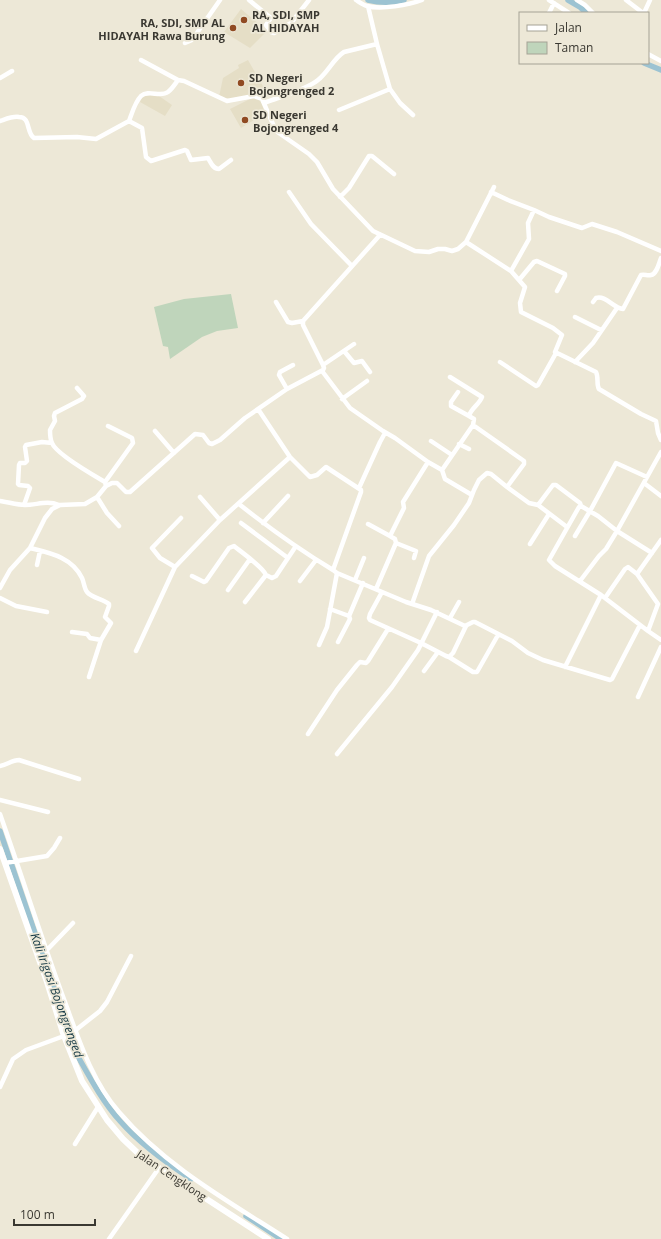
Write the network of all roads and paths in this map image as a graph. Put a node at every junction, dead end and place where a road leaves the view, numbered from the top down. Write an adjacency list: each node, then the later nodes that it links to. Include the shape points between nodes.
1 (220, 0): 17 (street, via 192,40)
2 (249, 0): 3 (street, via 271,18 266,26 274,34 291,23)
3 (309, 0)
4 (356, 0): 11 (street)
5 (422, 0): 11 (street, via 396,6)
6 (549, 0): 10 (street)
7 (577, 0): 14 (street)
8 (626, 0): 15 (street)
9 (650, 0): 16 (street)
10 (554, 3): 12 (street); 13 (street)
11 (368, 6): 18 (street)
12 (550, 12)
13 (568, 12)
14 (592, 12)
15 (643, 12)
16 (644, 12)
17 (185, 43)
18 (377, 44): 25 (street); 26 (street, via 340,54 317,81)
19 (649, 55): 21 (street)
20 (141, 60): 24 (street)
21 (661, 61)
22 (12, 71): 23 (street)
23 (0, 78)
24 (178, 80): 26 (street, via 227,100 254,96 262,99); 30 (street, via 167,93 142,95 136,102)
25 (390, 89): 27 (street); 28 (street)
26 (264, 103): 36 (street, via 276,131 317,162)
27 (339, 110)
28 (413, 115)
29 (0, 121): 30 (street, via 23,117 30,135 34,138 96,138)
30 (129, 121): 31 (street, via 142,128 148,160 185,150 188,151 191,160 208,158 216,169)
31 (231, 160)
32 (394, 174): 36 (street, via 369,156 349,188)
33 (494, 187): 35 (street)
34 (288, 192): 42 (street, via 311,224)
35 (491, 192): 37 (street); 39 (street)
36 (340, 197): 38 (street)
37 (534, 210): 40 (street, via 582,228 592,224 617,232); 43 (street, via 528,223 529,240)
38 (380, 235): 39 (street, via 415,251 458,250); 42 (street)
39 (466, 242): 43 (street)
40 (661, 251)
41 (661, 258): 48 (street, via 655,272 641,275 624,308)
42 (352, 266): 50 (street)
43 (511, 271): 44 (street)
44 (519, 280): 45 (street, via 537,261 565,274); 54 (street, via 524,287 520,303 521,312 562,335)
45 (557, 291)
46 (276, 302): 50 (street, via 288,322)
47 (593, 302): 48 (street, via 600,298)
48 (617, 308): 51 (street)
49 (574, 318): 51 (street)
50 (303, 321): 58 (street)
51 (601, 330): 56 (street)
52 (354, 344): 53 (street)
53 (344, 352): 58 (street); 60 (street, via 354,363 362,361)
54 (556, 353): 55 (street, via 536,386); 56 (street)
55 (500, 362)
56 (575, 362): 73 (street, via 596,372 599,390 656,421)
57 (293, 365): 64 (street, via 278,375)
58 (323, 365): 59 (street)
59 (322, 371): 64 (street); 66 (street)
60 (370, 372)
61 (450, 377): 68 (street, via 482,397)
62 (367, 381): 66 (street)
63 (77, 388): 75 (street, via 84,396 56,413 50,430)
64 (287, 389): 67 (street)
65 (458, 392): 68 (street, via 451,406)
66 (342, 399): 72 (street, via 360,416)
67 (258, 410): 79 (street, via 216,442 209,443 203,435 195,434); 81 (street)
68 (469, 416): 69 (street, via 474,419)
69 (473, 424): 76 (street); 87 (street, via 524,461)
70 (108, 426): 86 (street, via 132,438 133,443)
71 (155, 432): 79 (street)
72 (385, 433): 82 (street); 88 (street)
73 (661, 440)
74 (431, 441): 80 (street)
75 (52, 443): 86 (street, via 67,458); 96 (street, via 42,442 25,447 27,461 19,465 18,484 30,488)
76 (459, 444): 77 (street); 80 (street)
77 (469, 449)
78 (661, 452): 84 (street)
79 (174, 453): 86 (street, via 130,492 126,492 117,483)
80 (452, 455): 83 (street)
81 (290, 457): 88 (street, via 310,477 317,475 326,467); 95 (street)
82 (428, 462): 83 (street); 110 (street, via 403,502 404,508)
83 (442, 470): 89 (street, via 444,479)
84 (647, 477): 85 (street); 100 (street, via 616,463)
85 (644, 483): 91 (street); 109 (street)
86 (105, 484): 92 (street)
87 (506, 487): 89 (street, via 487,473 479,480); 98 (street, via 529,503)
88 (360, 488): 126 (street, via 361,492)
89 (472, 495): 142 (street, via 454,525 429,556)
90 (288, 496): 105 (street)
91 (661, 496)
92 (97, 497): 97 (street, via 85,504); 107 (street)
93 (200, 497): 103 (street)
94 (0, 500): 96 (street)
95 (239, 504): 103 (street); 105 (street)
96 (24, 505): 97 (street, via 41,502)
97 (60, 505): 116 (street, via 48,514)
98 (538, 505): 99 (street, via 553,485 556,485); 101 (street)
99 (581, 506): 100 (street); 108 (street)
100 (590, 511): 109 (street); 111 (street)
101 (549, 514): 108 (street); 114 (street)
102 (181, 518): 125 (street, via 152,548 160,558)
103 (220, 520): 125 (street)
104 (241, 523): 119 (street)
105 (262, 523): 115 (street)
106 (368, 524): 110 (street)
107 (119, 526)
108 (567, 527): 132 (street, via 549,560)
109 (617, 531): 118 (street); 132 (street)
110 (390, 536): 113 (street)
111 (575, 536)
112 (661, 540): 118 (street)
113 (396, 543): 121 (street, via 416,550); 135 (street)
114 (530, 544)
115 (296, 546): 119 (street); 123 (street)
116 (30, 548): 117 (street); 134 (street, via 10,570)
117 (40, 551): 124 (street); 155 (street, via 64,558 74,566 89,594 109,604 105,617 111,623)
118 (652, 553): 127 (street)
119 (288, 558): 128 (street, via 276,576 272,578)
120 (364, 558): 130 (street)
121 (414, 558)
122 (250, 559): 128 (street); 129 (street, via 231,546 206,581); 136 (street)
123 (316, 560): 126 (street); 131 (street)
124 (37, 565)
125 (175, 567): 161 (street)
126 (335, 571): 130 (street); 144 (street)
127 (637, 574): 138 (street, via 628,567); 143 (street)
128 (266, 575): 140 (street)
129 (192, 576)
130 (355, 580): 133 (street)
131 (300, 581)
132 (580, 581): 138 (street)
133 (363, 583): 135 (street); 147 (street)
134 (0, 588)
135 (376, 589): 137 (street)
136 (228, 590)
137 (382, 592): 142 (street); 151 (street, via 369,618)
138 (603, 596): 149 (street); 164 (street)
139 (0, 598): 145 (street, via 16,606)
140 (245, 602)
141 (459, 602): 148 (street)
142 (412, 604): 146 (street)
143 (659, 607): 152 (street)
144 (330, 609): 147 (street); 159 (street, via 327,627)
145 (47, 612)
146 (437, 612): 148 (street); 158 (street)
147 (349, 616): 157 (street, via 350,619)
148 (450, 618): 150 (street)
149 (640, 625): 152 (street); 164 (street, via 611,680)
150 (466, 626): 154 (street, via 475,622); 163 (street)
151 (388, 629): 158 (street); 168 (street, via 368,661 360,662 337,690)
152 (648, 631): 156 (street)
153 (72, 632): 155 (street, via 87,634 90,638)
154 (498, 635): 163 (street, via 477,672); 164 (street, via 512,641 528,653)
155 (101, 640): 166 (street)
156 (661, 640)
157 (338, 642)
158 (421, 643): 162 (street); 169 (street, via 392,687)
159 (319, 645)
160 (661, 647): 167 (street)
161 (136, 651)
162 (438, 652): 163 (street); 165 (street)
163 (449, 657)
164 (565, 667)
165 (424, 671)
166 (89, 677)
167 (638, 697)
168 (308, 734)
169 (337, 754)
170 (0, 766): 171 (street, via 19,760)
171 (79, 779)
172 (0, 800): 173 (street)
173 (48, 812)
174 (0, 814): 177 (street)
175 (60, 838): 177 (street, via 47,856)
176 (0, 849): 178 (main road, Jalan Cengklong)
177 (15, 860): 178 (street); 180 (street)
178 (6, 862): 181 (main road, Jalan Cengklong)
179 (73, 923): 182 (street)
180 (40, 938): 181 (street); 182 (street)
181 (32, 940): 184 (main road, Jalan Cengklong)
182 (46, 951): 184 (street)
183 (131, 956): 184 (street, via 104,1007)
184 (69, 1034): 185 (street, via 26,1050 13,1059); 186 (main road, Jalan Cengklong, via 82,1081); 191 (street, via 88,1061 105,1093 135,1130 174,1164)
185 (0, 1087)
186 (98, 1107): 187 (street); 188 (main road, Jalan Cengklong, via 123,1139 142,1157)
187 (75, 1144)
188 (159, 1168): 189 (street); 190 (main road, Jalan Cengklong)
189 (109, 1239)
190 (268, 1239)
191 (287, 1239)

